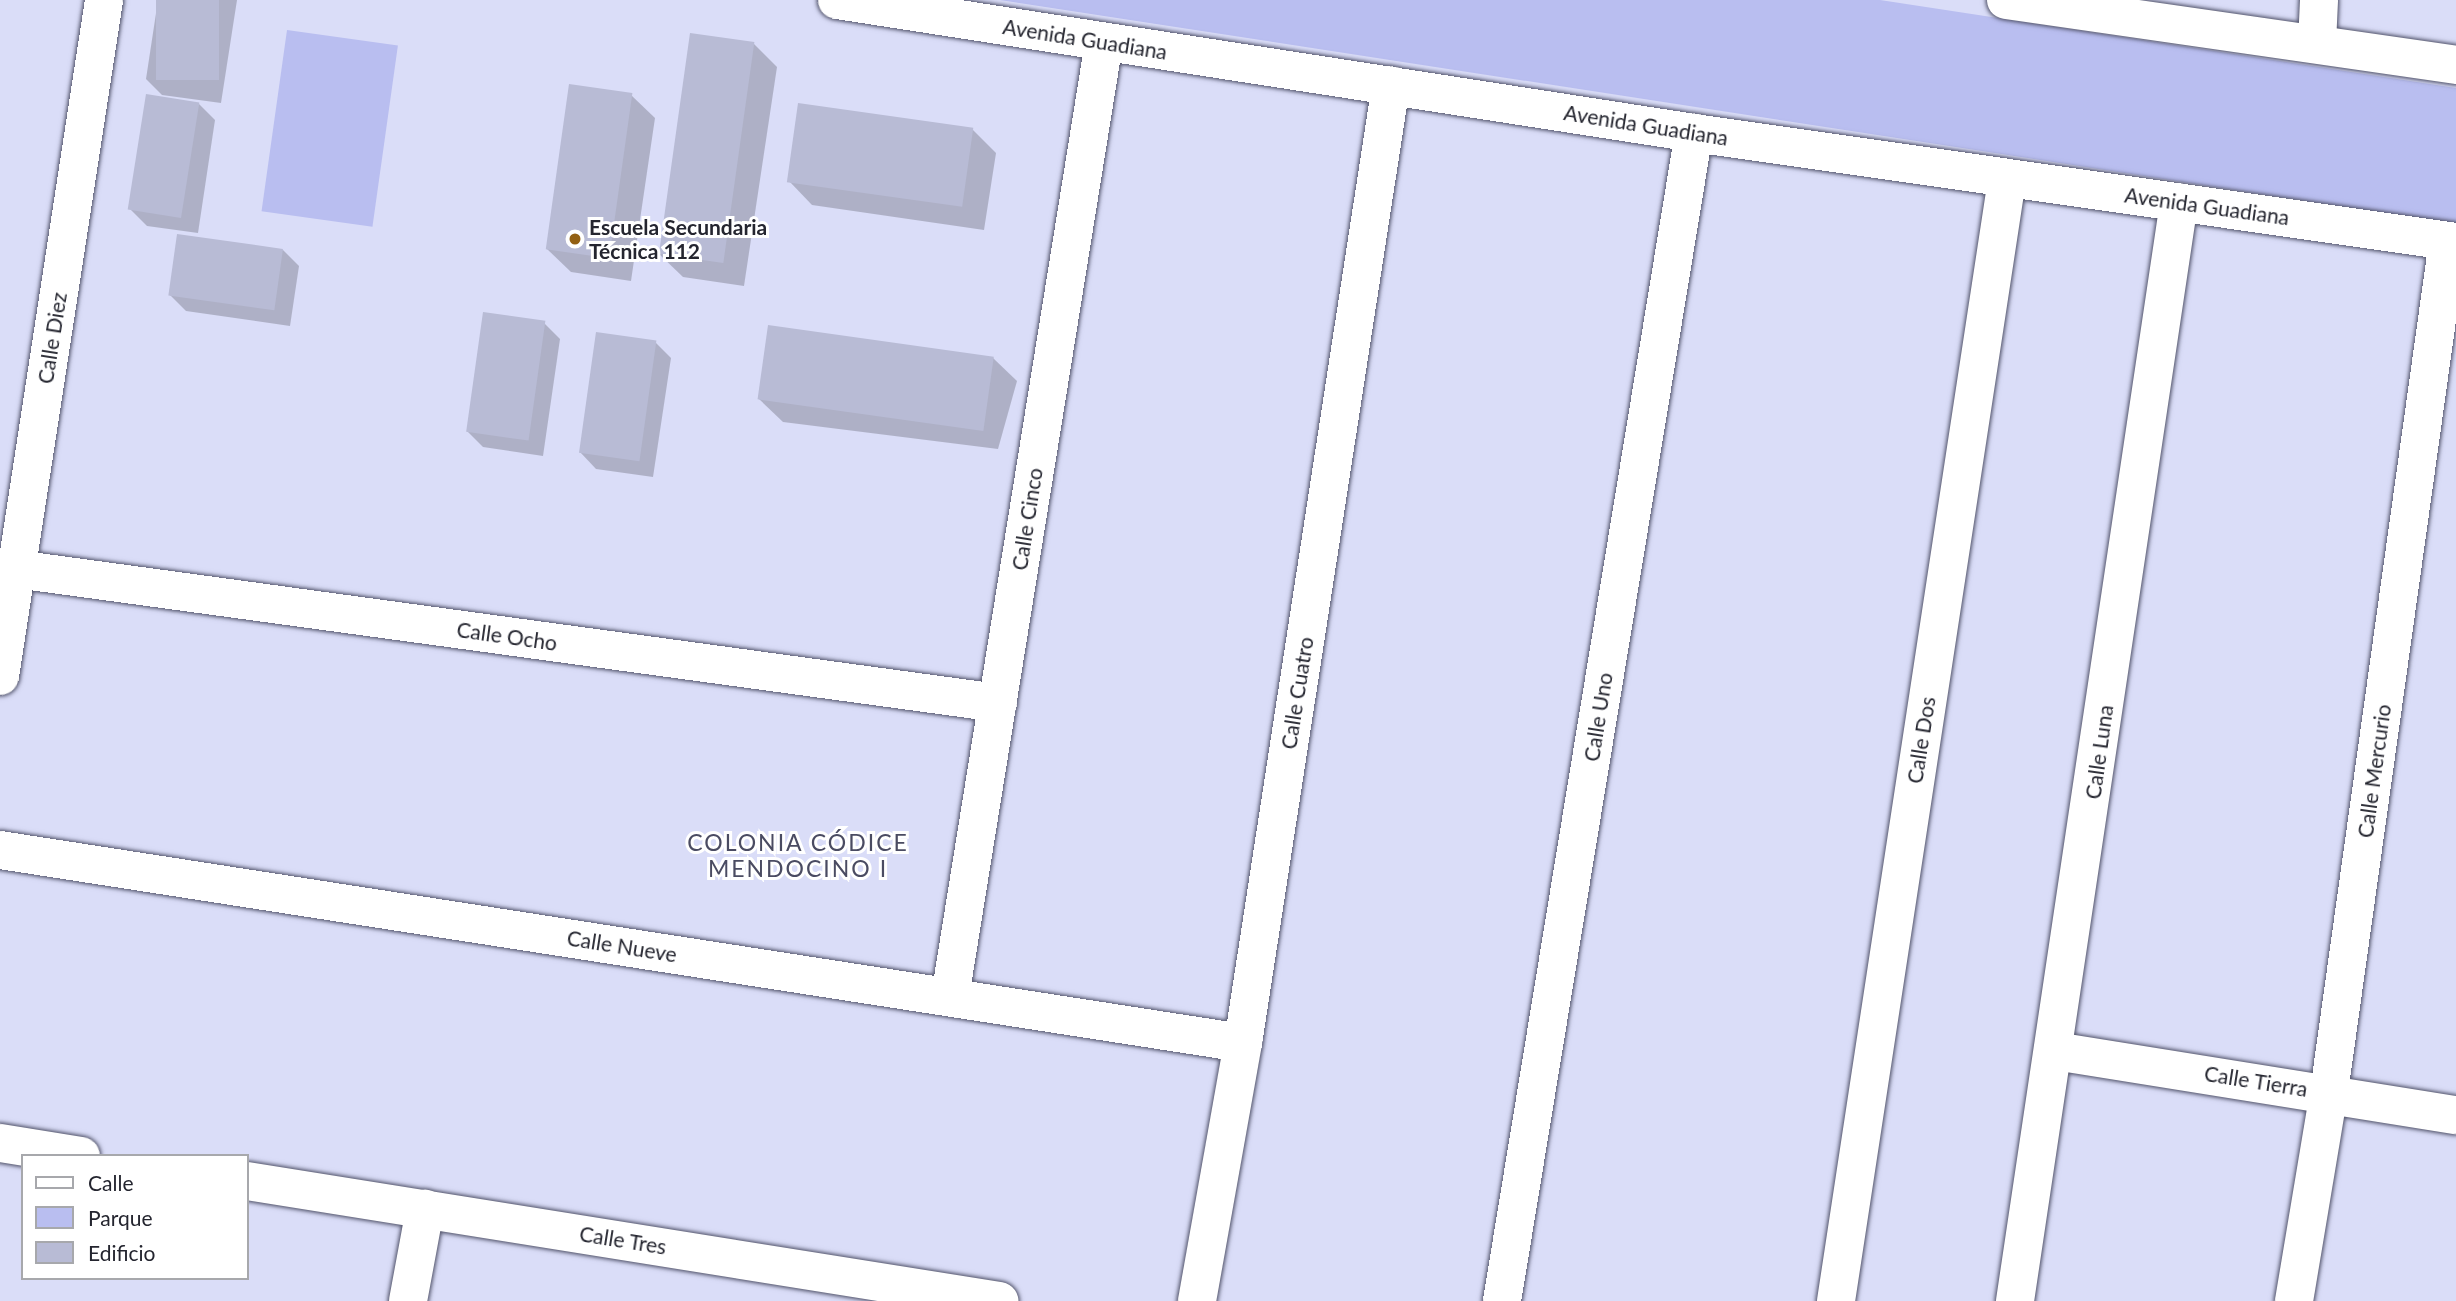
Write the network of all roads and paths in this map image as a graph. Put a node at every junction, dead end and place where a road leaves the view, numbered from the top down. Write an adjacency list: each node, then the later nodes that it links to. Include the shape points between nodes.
1 (104, 0): 14 (street, Calle Diez)
2 (837, 0): 6 (street, Avenida Guadiana)
3 (2006, 0): 5 (street)
4 (2319, 0): 7 (street)
5 (2049, 3): 7 (street)
6 (1104, 42): 9 (street, Avenida Guadiana); 16 (street, Calle Cinco)
7 (2317, 43): 8 (street)
8 (2456, 65)
9 (1391, 85): 10 (street, Avenida Guadiana); 19 (street, Calle Cuatro)
10 (1695, 133): 11 (street, Avenida Guadiana); 30 (street, Calle Uno)
11 (2007, 179): 12 (street, Avenida Guadiana); 31 (street, Calle Dos)
12 (2179, 202): 13 (street, Avenida Guadiana); 20 (street, Calle Luna)
13 (2452, 241): 21 (street, Calle Mercurio)
14 (16, 569): 15 (street, Calle Diez); 16 (street, Calle Ocho)
15 (0, 676)
16 (998, 703): 18 (street, Calle Cinco)
17 (0, 850): 18 (street, Calle Nueve)
18 (950, 997): 19 (street, Calle Nueve)
19 (1243, 1043): 29 (street, Calle Cuatro)
20 (2055, 1051): 21 (street, Calle Tierra); 32 (street, Calle Luna)
21 (2329, 1092): 22 (street, Calle Tierra); 33 (street, Calle Mercurio)
22 (2456, 1115)
23 (0, 1143): 24 (street)
24 (69, 1154)
25 (248, 1181): 26 (street, Calle Tres)
26 (425, 1209): 27 (street); 28 (street, Calle Tres)
27 (408, 1301)
28 (999, 1301)
29 (1197, 1301)
30 (1502, 1301)
31 (1836, 1301)
32 (2015, 1301)
33 (2294, 1301)

